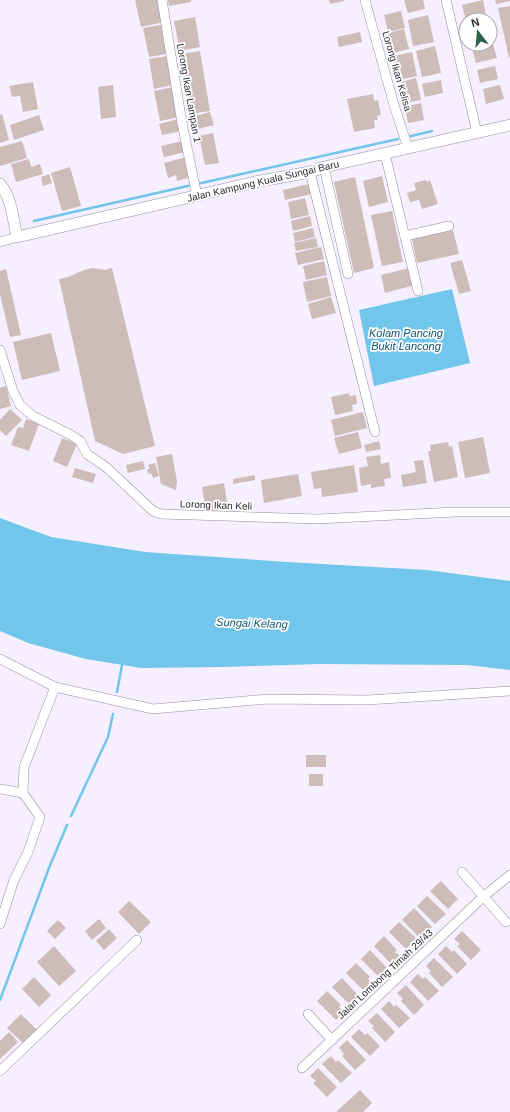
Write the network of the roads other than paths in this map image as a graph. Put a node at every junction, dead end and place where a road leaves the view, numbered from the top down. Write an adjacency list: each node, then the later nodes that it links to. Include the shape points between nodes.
1 (162, 0): 11 (street, Lorong Ikan Lampan 1)
2 (365, 0): 6 (street, Lorong Ikan Kelisa)
3 (446, 0): 5 (street)
4 (510, 125): 5 (street, Jalan Kampung Kuala Sungai Baru)
5 (476, 133): 6 (street, Jalan Kampung Kuala Sungai Baru)
6 (408, 148): 7 (street, Jalan Kampung Kuala Sungai Baru)
7 (385, 154): 8 (street, Jalan Kampung Kuala Sungai Baru); 13 (street)
8 (324, 167): 9 (street, Jalan Kampung Kuala Sungai Baru); 16 (street)
9 (310, 172): 11 (street, Jalan Kampung Kuala Sungai Baru, via 255,182); 19 (street)
10 (0, 184): 14 (street, via 10,204)
11 (195, 188): 14 (street, Jalan Kampung Kuala Sungai Baru)
12 (449, 226): 13 (street)
13 (405, 236): 17 (street)
14 (17, 237): 15 (street)
15 (0, 242)
16 (348, 274)
17 (418, 291)
18 (0, 350): 20 (street, Lorong Ikan Keli, via 20,405 33,416 80,441 87,454 106,467 153,511 161,514 318,519 455,512)
19 (375, 432)
20 (510, 512)
21 (0, 659): 22 (street)
22 (55, 687): 23 (street, via 153,708 268,699 367,700); 25 (street, via 24,767)
23 (510, 691)
24 (0, 789): 25 (street)
25 (23, 793): 30 (street, via 40,817 28,852 14,880)
26 (462, 872): 28 (street)
27 (510, 875): 28 (street, Jalan Lombong Timah 29/43)
28 (483, 897): 29 (street); 33 (street, Jalan Lombong Timah 29/43)
29 (506, 922)
30 (0, 924)
31 (137, 940): 35 (street)
32 (308, 1014): 33 (street)
33 (332, 1040): 34 (street, Jalan Lombong Timah 29/43)
34 (302, 1068)
35 (0, 1071)

